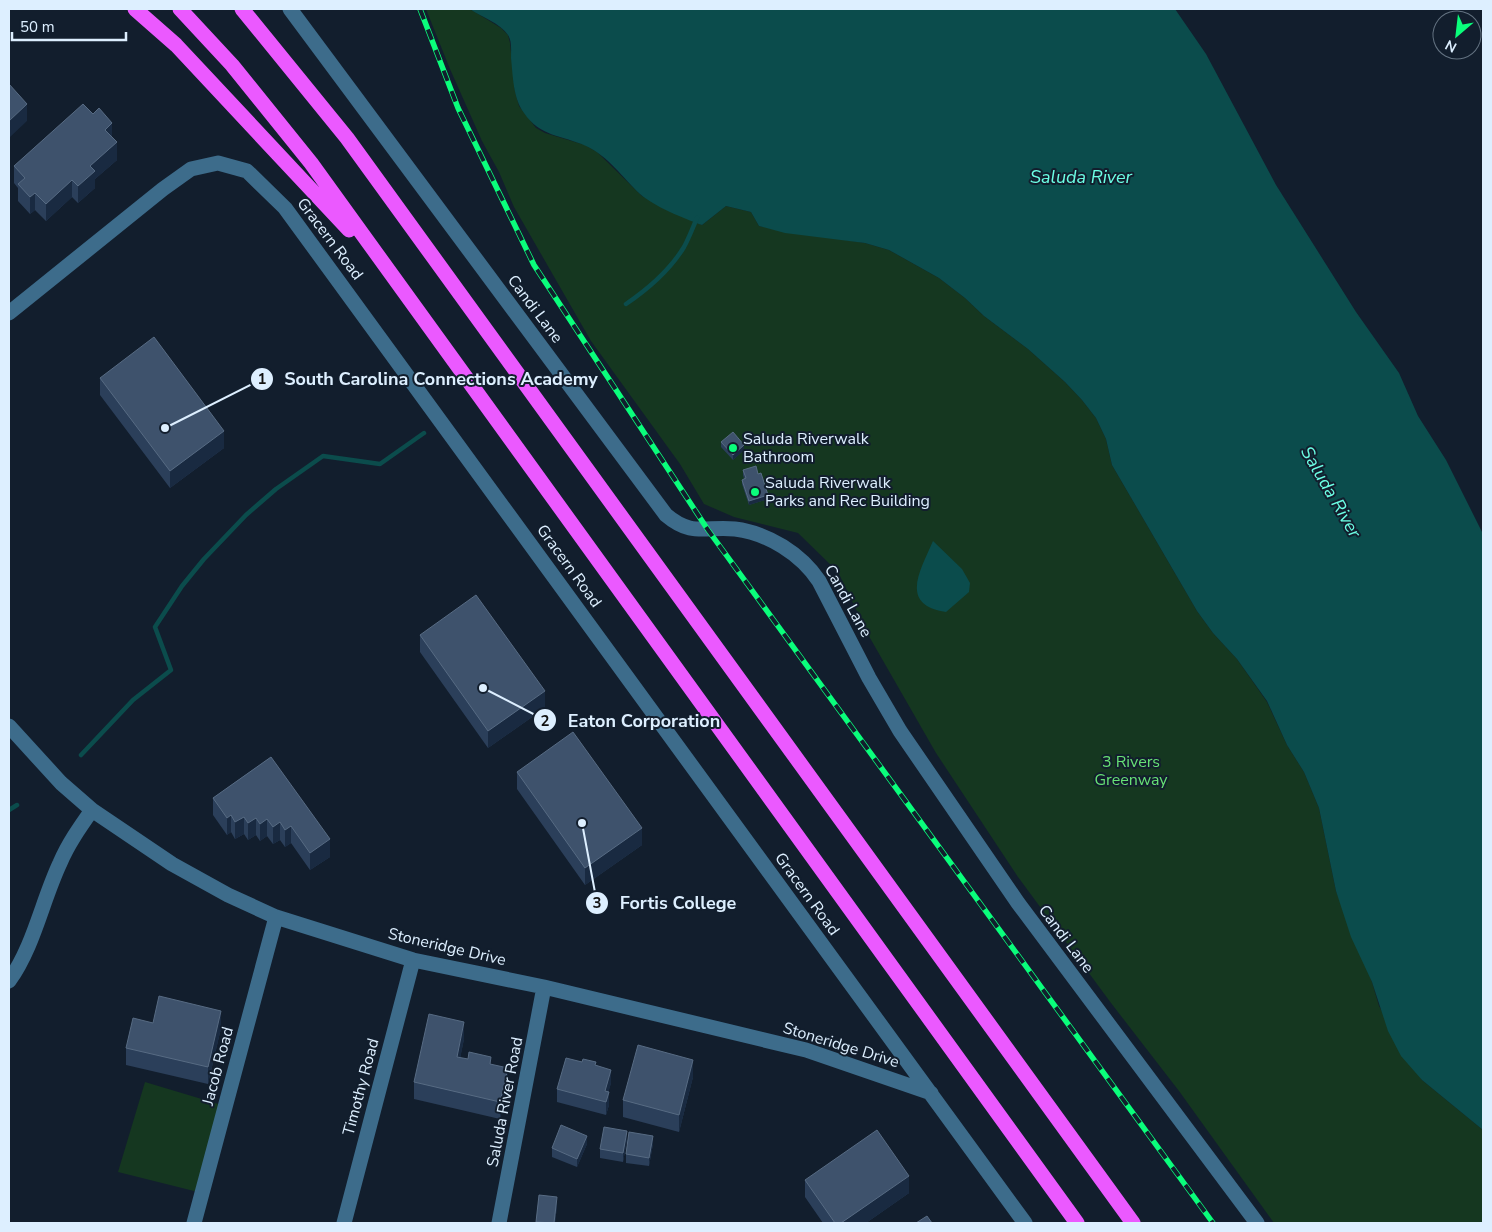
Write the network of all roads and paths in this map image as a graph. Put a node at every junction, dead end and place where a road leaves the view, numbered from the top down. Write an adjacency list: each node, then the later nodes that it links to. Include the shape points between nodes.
1 (135, 9): 5 (highway, via 176,45)
2 (180, 9): 5 (highway, via 232,65 311,163)
3 (242, 9): 19 (highway, via 347,138)
4 (290, 9): 20 (street, Candi Lane, via 666,515 681,526 694,530 735,529 759,536 792,552 812,570 900,732 1018,903)
5 (394, 279): 18 (highway)
6 (9, 313): 13 (street, Gracern Road, via 191,169 218,163 247,171 286,208)
7 (9, 726): 8 (street, Stoneridge Drive)
8 (92, 810): 9 (street, Stoneridge Drive, via 172,864); 11 (street, via 60,864 25,950)
9 (276, 917): 10 (street, Stoneridge Drive); 14 (street, Jacob Road)
10 (413, 960): 12 (street, Stoneridge Drive); 15 (street, Timothy Road)
11 (9, 980)
12 (544, 987): 13 (street, Stoneridge Drive, via 806,1050); 16 (street, Saluda River Road)
13 (931, 1093): 17 (street, Gracern Road)
14 (194, 1223)
15 (344, 1223)
16 (499, 1223)
17 (1025, 1223)
18 (1077, 1223)
19 (1133, 1223)
20 (1258, 1223)

